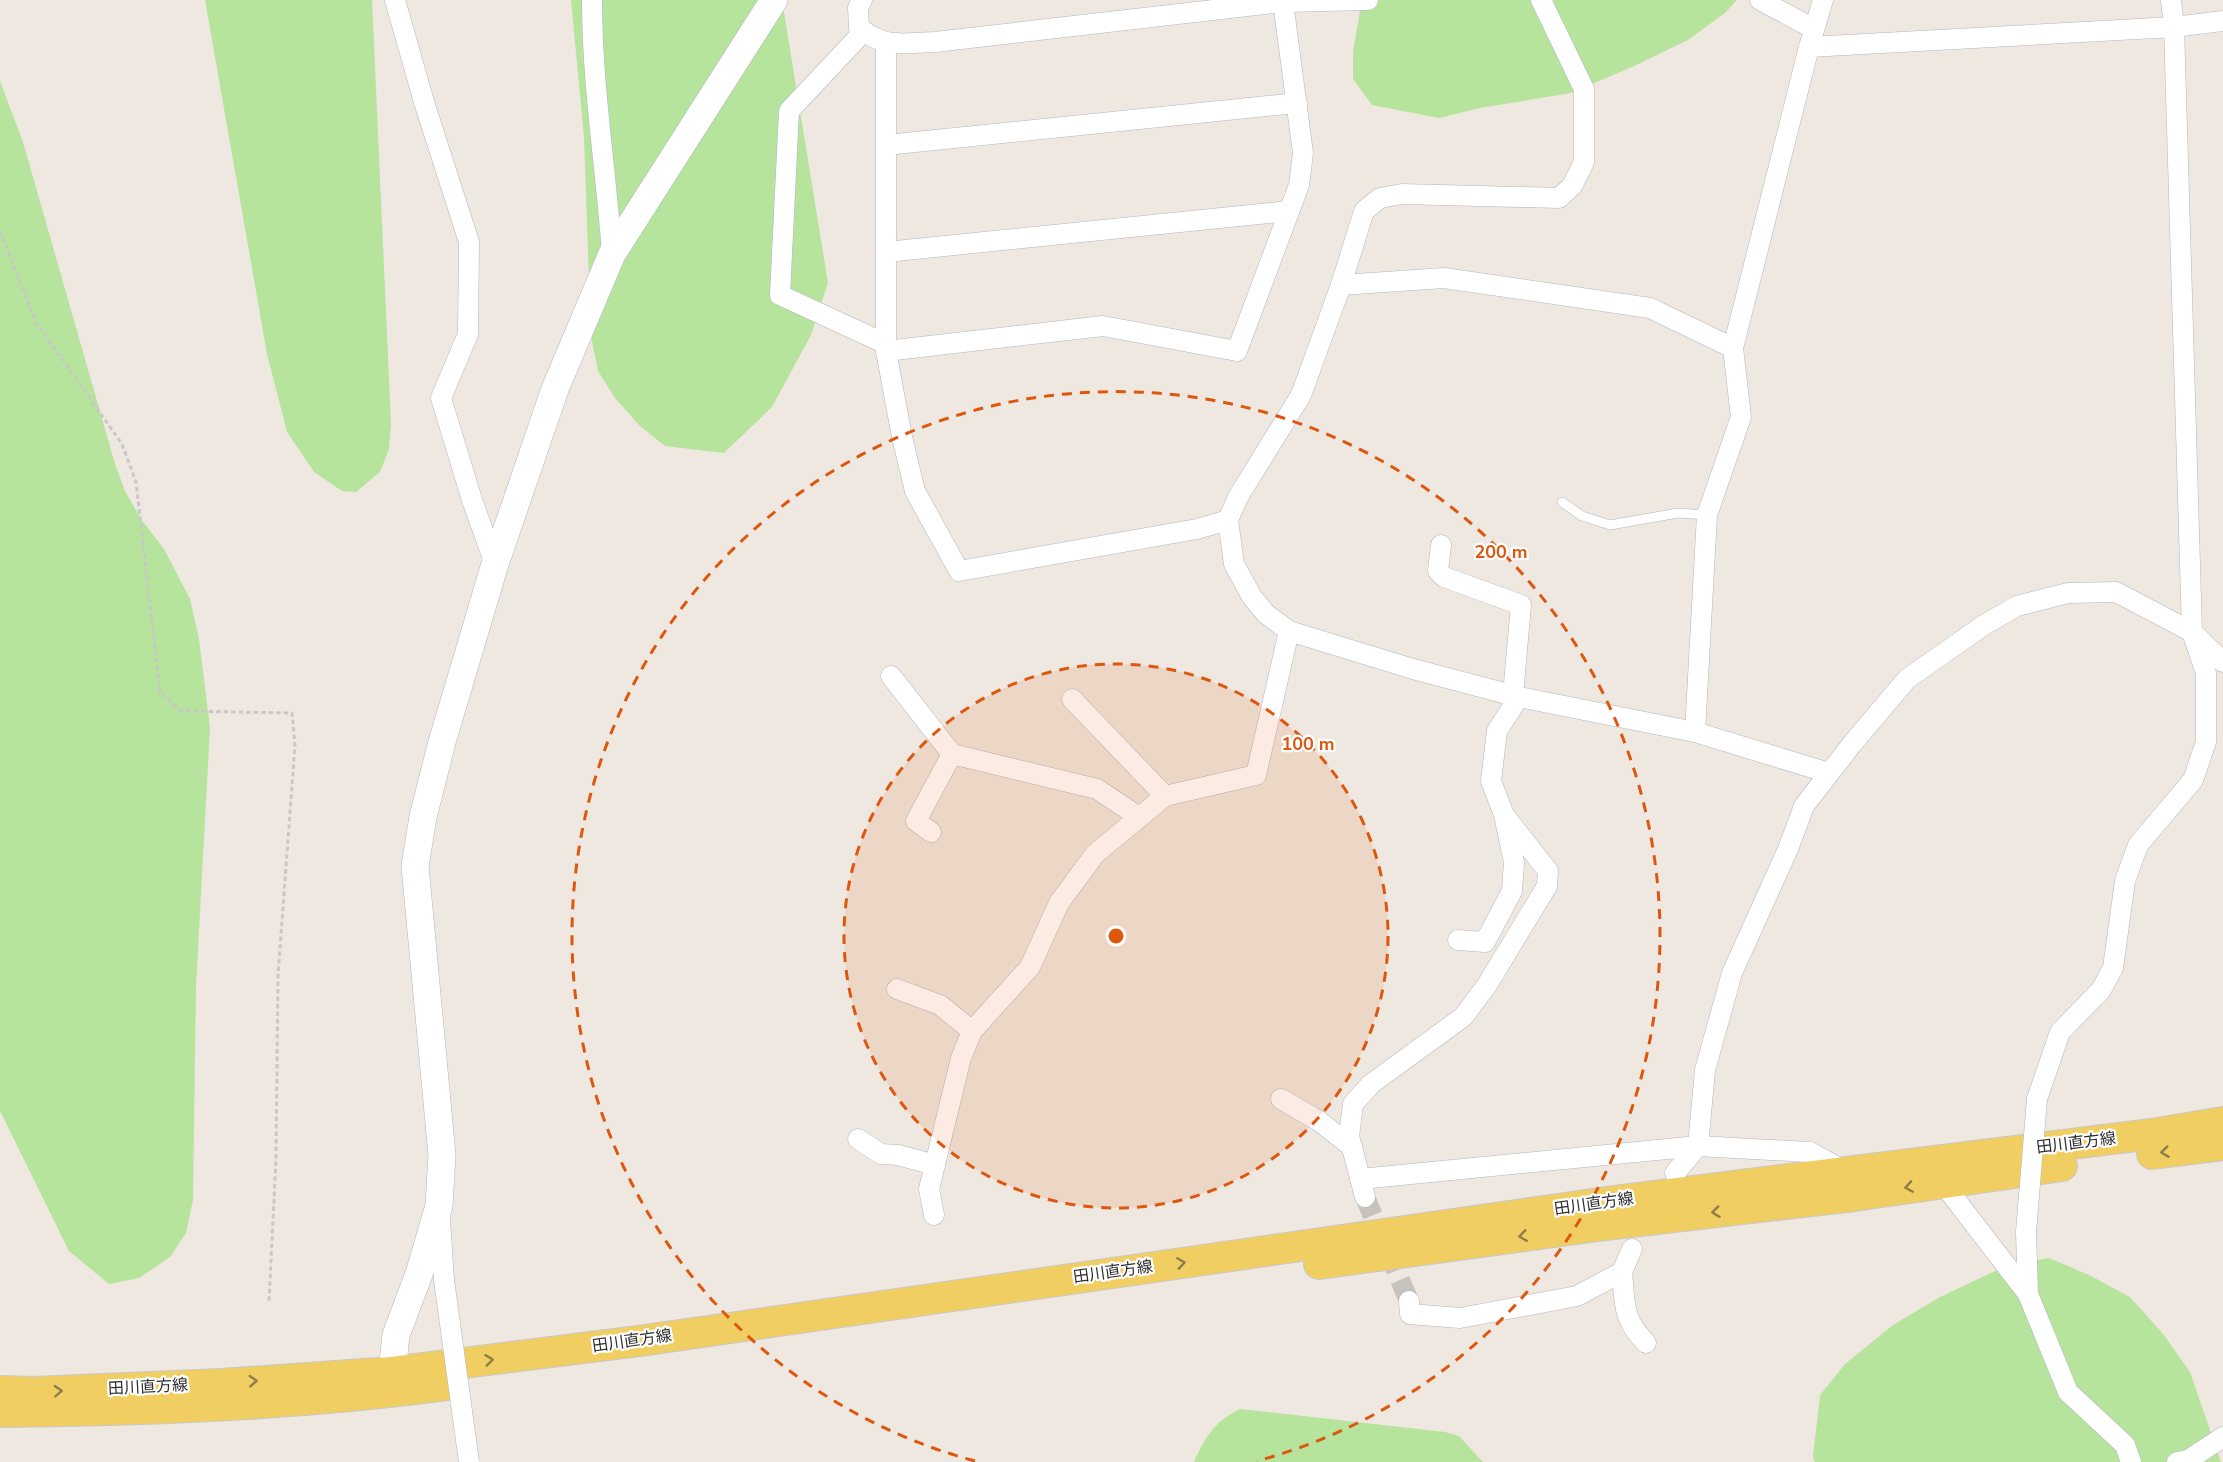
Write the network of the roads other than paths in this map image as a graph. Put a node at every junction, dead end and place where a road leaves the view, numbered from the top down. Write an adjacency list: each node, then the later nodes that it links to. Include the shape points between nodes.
1 (395, 0): 28 (street, via 469,242 468,334 441,398)
2 (592, 0): 20 (street, via 597,105)
3 (774, 0): 20 (street)
4 (862, 0): 13 (street, via 858,8 859,27)
5 (1368, 0): 10 (street)
6 (1540, 0): 21 (street, via 1584,89 1584,162 1572,186 1559,198 1402,194 1380,198 1364,211)
7 (1760, 0): 14 (street)
8 (1823, 0): 14 (street)
9 (2171, 0): 12 (street)
10 (1276, 2): 15 (street, via 935,42); 16 (street)
11 (2223, 21): 12 (street)
12 (2174, 27): 14 (street); 30 (street)
13 (864, 31): 15 (street); 22 (street, via 789,111 780,296)
14 (1812, 38): 23 (street)
15 (886, 44): 17 (street)
16 (1297, 103): 17 (street); 18 (street, via 1303,153 1299,185)
17 (886, 145): 19 (street)
18 (1289, 211): 19 (street); 22 (street, via 1237,351 1103,326)
19 (886, 252): 22 (street)
20 (612, 254): 28 (street, via 555,389)
21 (1341, 285): 23 (street, via 1444,278 1650,308); 26 (street, via 1301,394)
22 (886, 347): 26 (street, via 915,491 959,571 1197,529)
23 (1733, 348): 25 (street, via 1741,417)
24 (1562, 502): 25 (lane, via 1582,516 1610,525 1678,513)
25 (1707, 515): 35 (street)
26 (1228, 520): 29 (street, via 1234,564 1252,597 1266,614)
27 (1442, 545): 33 (street, via 1438,571 1444,578 1521,605)
28 (495, 564): 55 (street, via 441,742 414,866 442,1155)
29 (1289, 631): 33 (street); 38 (street, via 1256,775)
30 (2192, 632): 31 (street); 37 (street, via 2115,592 2067,593 2017,606 1907,679); 59 (street, bridge, via 2206,673 2206,742 2193,780 2138,844 2125,881 2113,968 2101,990 2060,1032 2037,1099 2026,1232)
31 (2223, 662)
32 (891, 676): 36 (street)
33 (1516, 696): 35 (street); 39 (street, via 1497,731 1492,771 1491,781)
34 (1072, 699): 38 (street)
35 (1695, 732): 37 (street)
36 (952, 754): 40 (street, via 1097,789); 41 (street, via 916,821)
37 (1829, 773): 49 (street, via 1804,806 1732,973 1705,1070)
38 (1165, 796): 40 (street)
39 (1504, 815): 42 (street, via 1514,862 1512,891 1485,942); 50 (street, via 1548,870 1547,886 1463,1017 1371,1084 1353,1104 1349,1136)
40 (1139, 817): 44 (street, via 1095,854 1059,903 1030,966)
41 (931, 832)
42 (1458, 940)
43 (897, 989): 44 (street, via 940,1005)
44 (972, 1031): 51 (street, via 961,1058)
45 (1281, 1099): 50 (street, via 1319,1121)
46 (2223, 1122): 54 (main road, 田川直方線)
47 (858, 1139): 51 (street, via 881,1154)
48 (2223, 1144): 53 (main road, 田川直方線, one-way to 53)
49 (1698, 1146): 50 (street, via 1363,1188); 52 (street); 54 (street, via 1810,1152)
50 (1352, 1147)
51 (935, 1165): 56 (street, via 929,1189)
52 (1675, 1173)
53 (1942, 1182): 54 (main road, 田川直方線, one-way to 54); 59 (street)
54 (1851, 1184): 62 (main road, 田川直方線, via 1567,1230)
55 (439, 1206): 62 (street, via 396,1335); 66 (street, bridge, via 444,1280)
56 (934, 1215)
57 (1632, 1249): 58 (street)
58 (1622, 1272): 60 (street, via 1577,1296 1460,1318 1410,1314); 61 (street, via 1627,1317)
59 (2028, 1294): 67 (street, via 2068,1392 2125,1445)
60 (1409, 1301)
61 (1646, 1343)
62 (389, 1383): 63 (main road, 田川直方線, one-way to 62); 64 (main road, 田川直方線, via 240,1405)
63 (0, 1391)
64 (0, 1412)
65 (2223, 1437): 68 (street, via 2188,1460)
66 (469, 1462)
67 (2131, 1462)
68 (2177, 1462)

